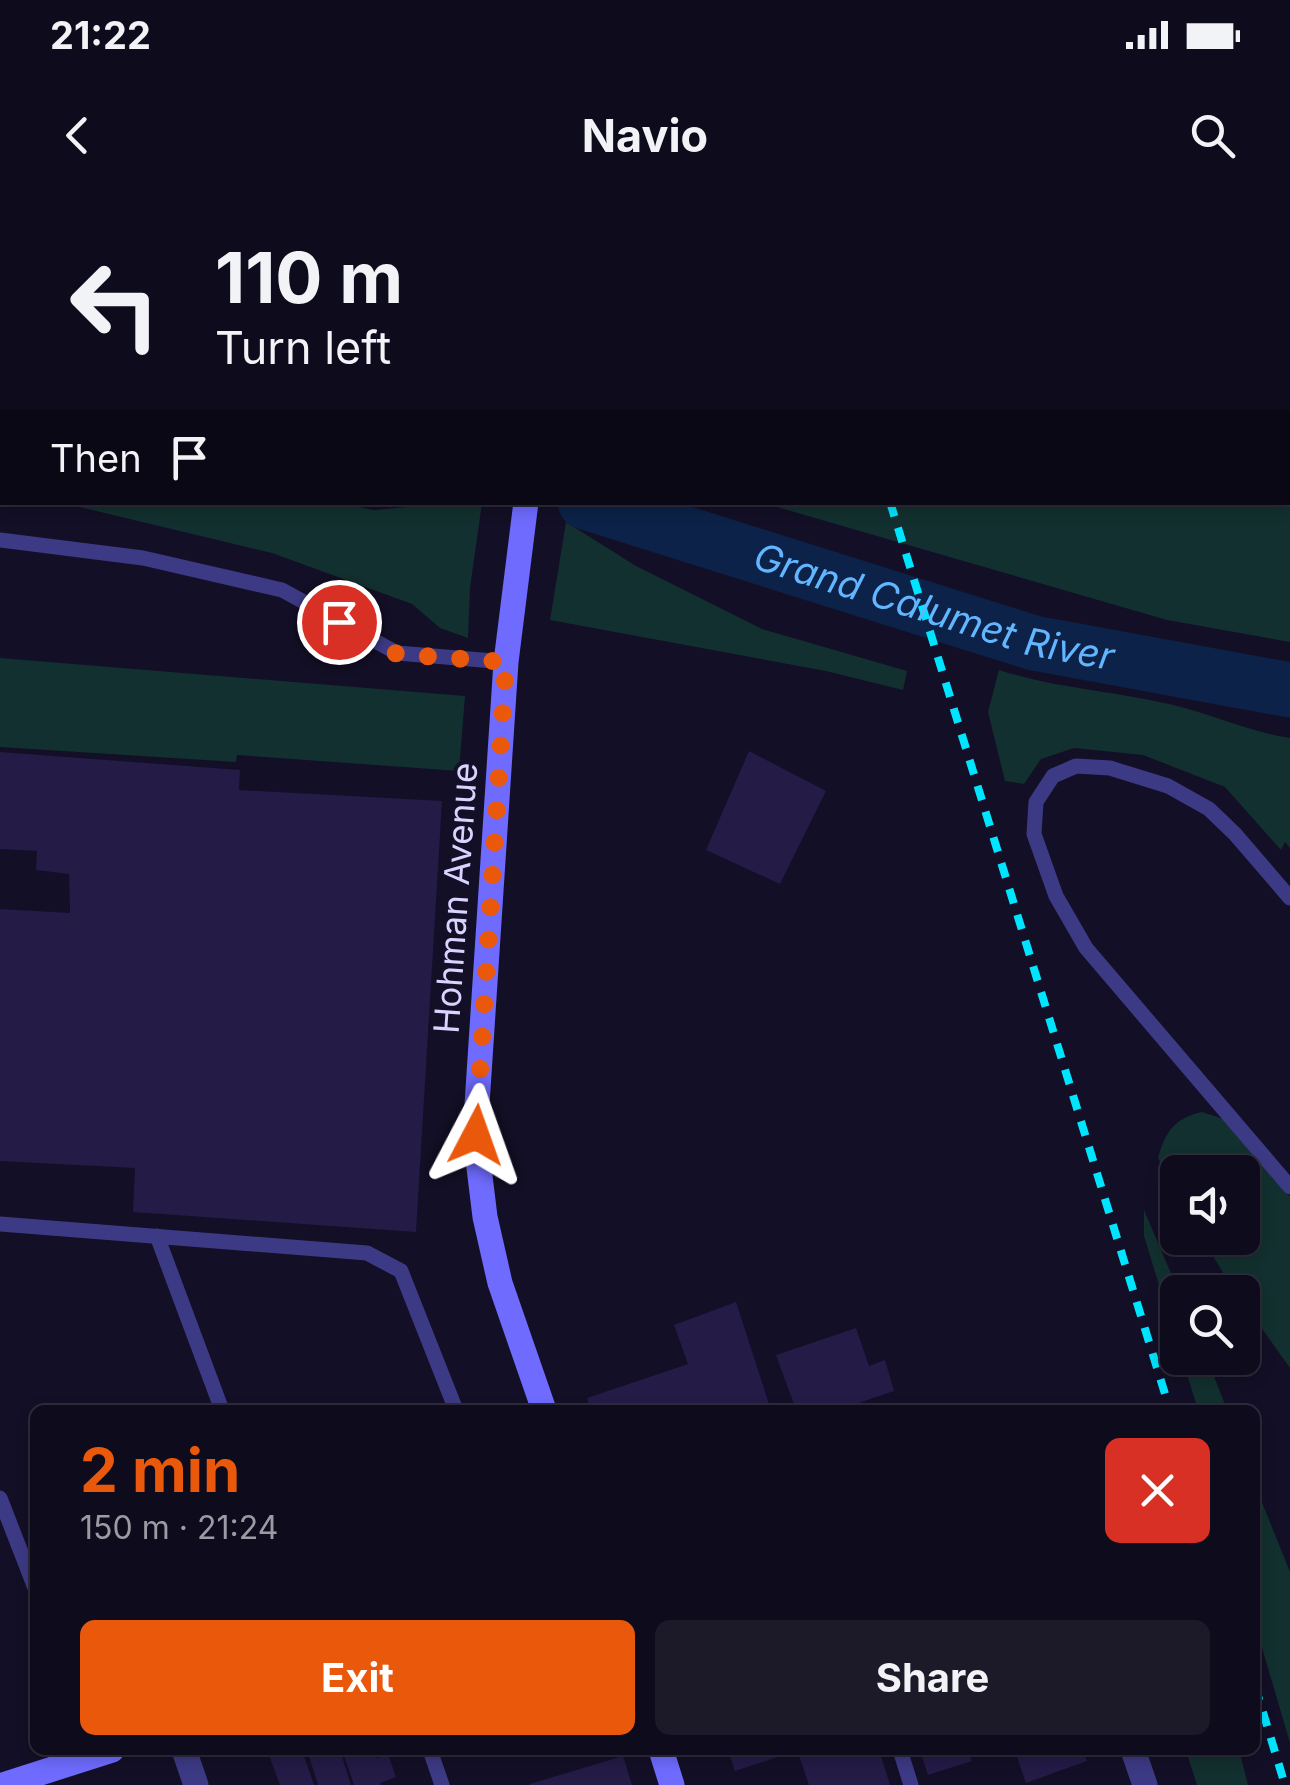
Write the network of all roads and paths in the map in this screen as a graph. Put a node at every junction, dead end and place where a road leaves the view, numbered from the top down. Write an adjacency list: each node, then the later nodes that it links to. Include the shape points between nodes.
1 (526, 505): 3 (main road, Hohman Avenue)
2 (0, 540): 3 (lane, via 144,558 282,590 397,654)
3 (506, 662): 10 (main road, Hohman Avenue, via 476,1135 500,1283)
4 (1290, 898): 5 (lane, via 1209,809 1168,786 1110,768 1076,766 1053,776 1036,802 1034,834 1056,896 1086,948)
5 (1290, 1187)
6 (0, 1224): 7 (lane)
7 (157, 1236): 8 (lane); 9 (lane, via 367,1253 401,1271)
8 (220, 1405)
9 (454, 1405)
10 (542, 1405)
11 (0, 1498): 12 (lane)
12 (30, 1575)
13 (93, 1755): 19 (main road)
14 (186, 1755): 20 (street)
15 (432, 1755): 21 (lane)
16 (662, 1755): 22 (main road)
17 (902, 1755): 23 (lane)
18 (1136, 1755): 24 (street)
19 (3, 1785)
20 (196, 1785)
21 (442, 1785)
22 (672, 1785)
23 (911, 1785)
24 (1146, 1785)

